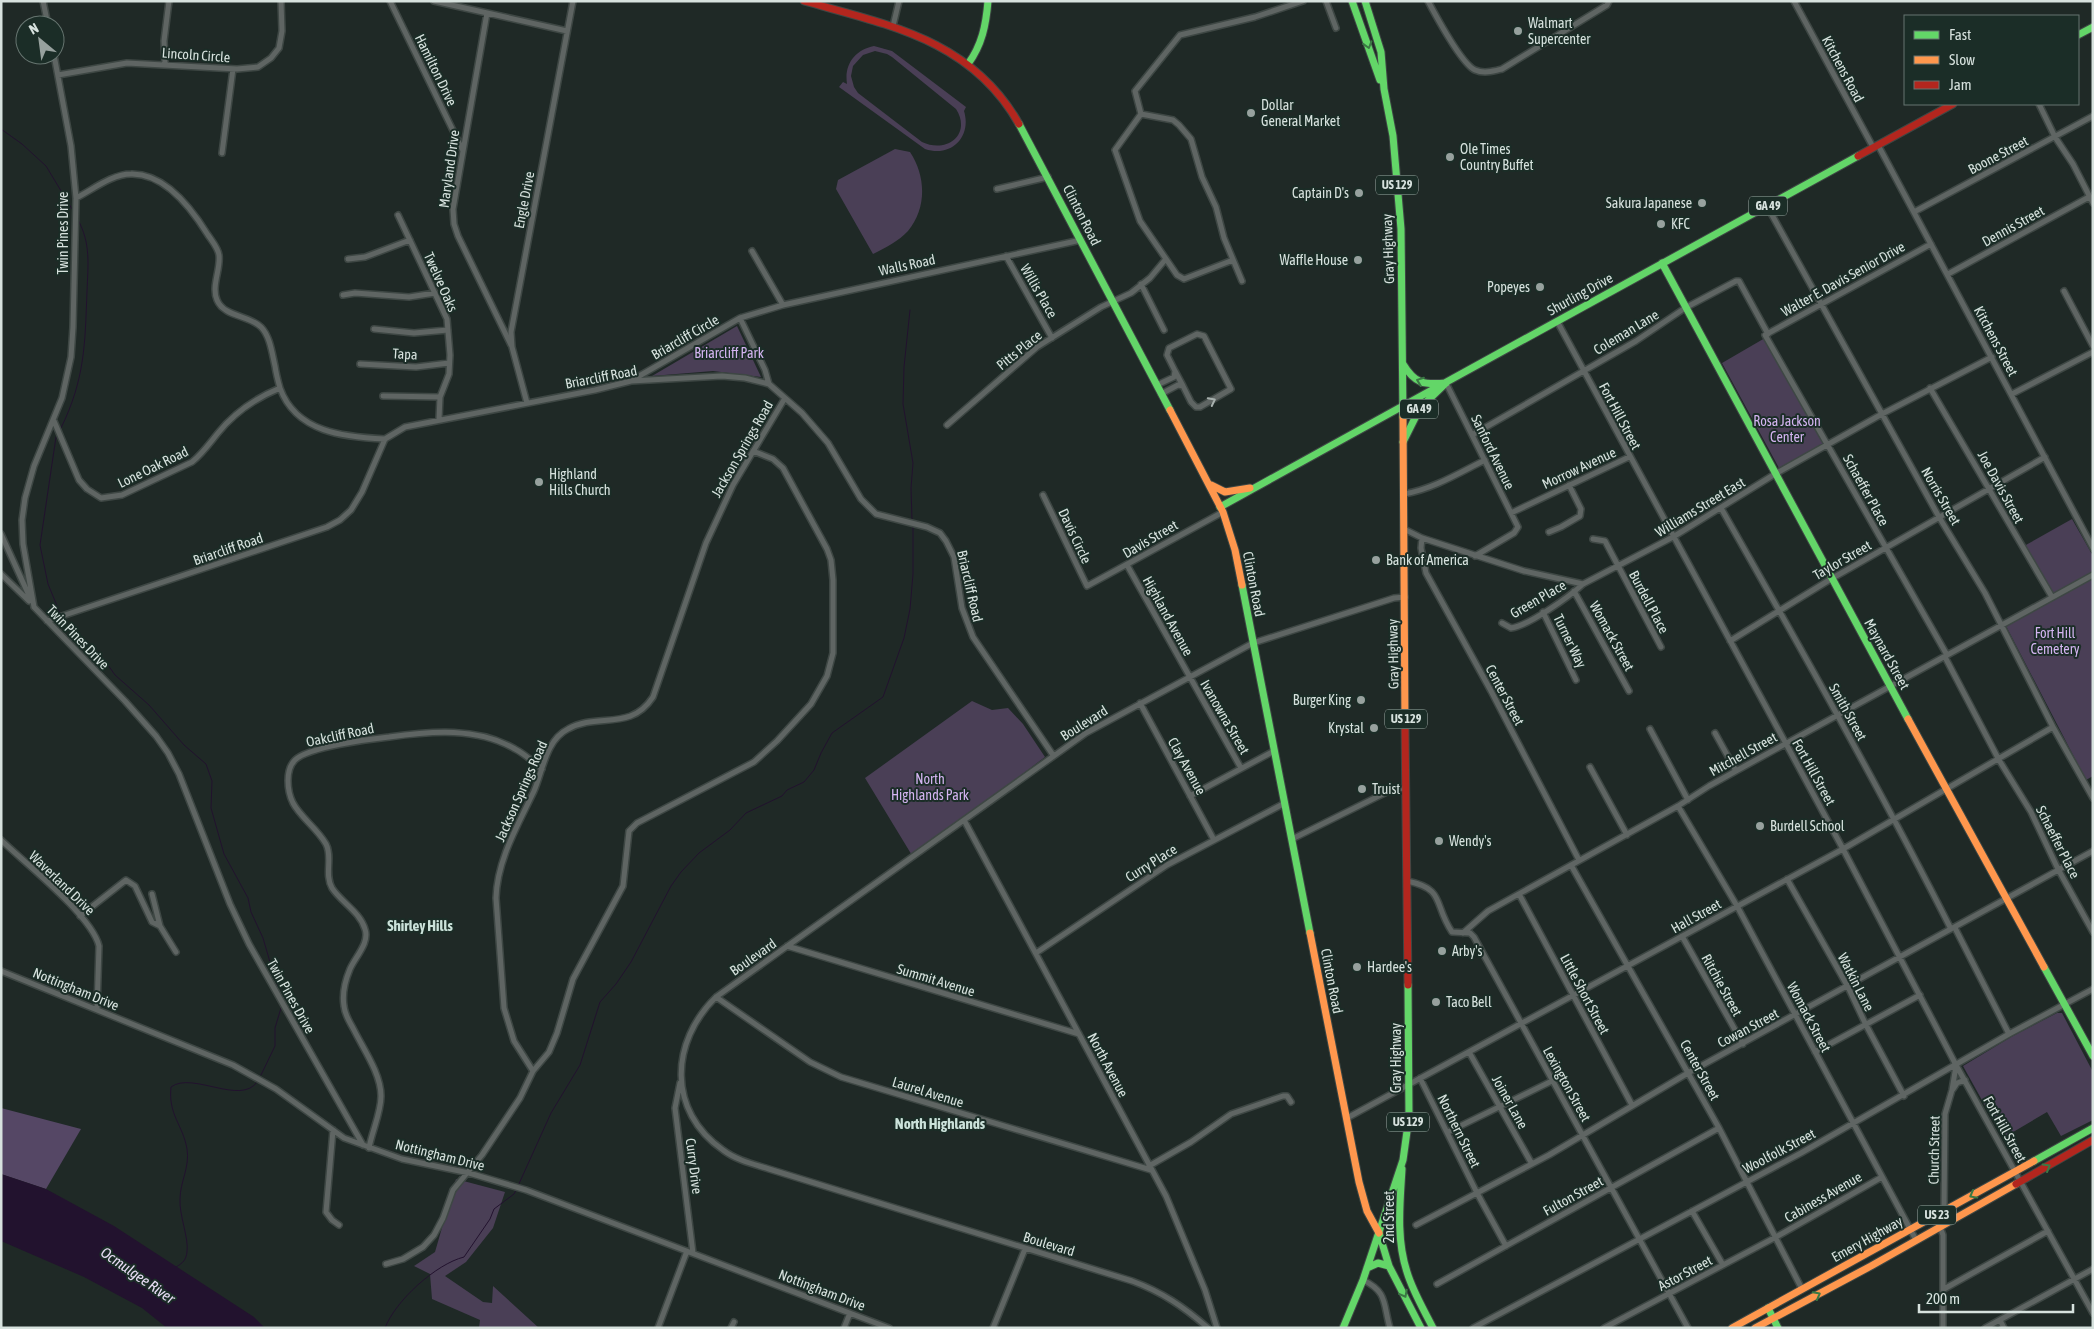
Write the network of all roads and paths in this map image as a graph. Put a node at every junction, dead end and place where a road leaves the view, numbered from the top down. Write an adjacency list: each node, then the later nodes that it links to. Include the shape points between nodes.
1 (43, 1): 18 (street)
2 (169, 1): 24 (street)
3 (281, 1): 27 (street, Lincoln Circle, via 281,41 276,53 258,67)
4 (390, 1): 36 (street, Hamilton Drive)
5 (434, 1): 17 (street)
6 (573, 1): 22 (street, Engle Drive)
7 (804, 1): 19 (main road, Clinton Road)
8 (899, 1): 19 (street)
9 (988, 1): 25 (main road, via 985,34 976,55)
10 (1303, 1): 32 (street, via 1180,36 1135,91)
11 (1326, 1): 21 (street)
12 (1352, 1): 29 (main road, Gray Highway / US 129, one-way to 29)
13 (1365, 1): 29 (main road, Gray Highway / US 129, via 1381,52)
14 (1428, 1): 15 (street, via 1471,68 1493,72)
15 (1609, 1)
16 (1794, 1): 35 (street, Kitchens Road)
17 (487, 13): 22 (street); 36 (street, Maryland Drive)
18 (46, 15)
19 (893, 26): 25 (main road, Clinton Road, via 931,41)
20 (2093, 27): 23 (main road)
21 (1336, 28)
22 (567, 31): 74 (street, Engle Drive, via 511,332)
23 (2079, 34)
24 (165, 63): 27 (street, Lincoln Circle); 28 (street, Lincoln Circle, via 112,64)
25 (968, 64): 38 (main road, Clinton Road, via 1006,103)
26 (56, 65): 28 (street, Twin Pines Drive)
27 (233, 69): 37 (street)
28 (58, 75): 41 (street, Twin Pines Drive, via 71,146)
29 (1384, 89): 78 (main road, Gray Highway / US 129, via 1393,136 1400,229)
30 (1951, 105): 35 (main road, Shurling Drive / GA 49)
31 (2039, 105): 34 (street)
32 (1141, 114): 52 (street, via 1115,150 1140,221); 53 (street, via 1173,120 1191,139)
33 (2093, 116): 34 (street, Boone Street)
34 (2055, 137): 40 (street); 44 (street, Boone Street)
35 (1875, 146): 43 (main road, Shurling Drive / GA 49); 44 (street, Kitchens Street)
36 (462, 149): 74 (street, Maryland Drive, via 453,198 454,224)
37 (222, 153)
38 (1048, 176): 39 (street); 47 (main road, Clinton Road)
39 (997, 189)
40 (2089, 197): 42 (street); 55 (street, Dennis Street)
41 (76, 198): 87 (street, via 116,178 133,174 154,180 181,199 205,229 218,252 215,291 218,302 226,310 255,322 264,332); 98 (street, Twin Pines Drive, via 71,357)
42 (2093, 203)
43 (1767, 206): 54 (main road, Shurling Drive / GA 49); 62 (street, Norris Street)
44 (1914, 212): 48 (street, Kitchens Street)
45 (398, 215): 46 (street, Twelve Oaks)
46 (410, 240): 51 (street, via 365,257); 59 (street, Twelve Oaks)
47 (1081, 240): 50 (street, Walls Road); 61 (main road, Clinton Road)
48 (1931, 244): 55 (street, Kitchens Street); 62 (street, Walter E. Davis Senior Drive)
49 (752, 251): 63 (street)
50 (1006, 256): 63 (street, Walls Road); 72 (street, Willis Place)
51 (348, 259)
52 (1165, 260): 53 (street, via 1184,279); 57 (street, Pitts Place)
53 (1233, 260): 56 (street)
54 (1662, 263): 64 (main road, Maynard Street); 66 (main road, Shurling Drive / GA 49)
55 (1948, 274): 76 (street, Kitchens Street)
56 (1242, 281)
57 (1141, 284): 61 (street, Pitts Place, via 1131,293); 69 (street)
58 (2064, 291): 71 (street)
59 (435, 293): 60 (street, via 408,297); 68 (street, Twelve Oaks, via 447,319)
60 (343, 295)
61 (1112, 300): 72 (street, Pitts Place); 85 (main road, Clinton Road)
62 (1821, 304): 70 (street, Walter E. Davis Senior Drive); 96 (street, Norris Street)
63 (783, 305): 65 (street, Walls Road)
64 (1685, 308): 70 (street, Coleman Lane, via 1739,281); 81 (street, Coleman Lane); 108 (main road, Maynard Street)
65 (740, 318): 82 (street, Briarcliff Circle); 84 (street, Briarcliff Circle)
66 (1557, 321): 81 (street, Fort Hill Street); 83 (main road, Shurling Drive / GA 49)
67 (374, 329): 68 (street, via 414,333)
68 (448, 330): 77 (street, Twelve Oaks)
69 (1164, 330)
70 (1767, 334): 103 (street, Schaeffer Place)
71 (2090, 335): 73 (street)
72 (1052, 338): 99 (street, Pitts Place, via 1037,347)
73 (2093, 346)
74 (512, 347): 94 (street, Engle Drive)
75 (2093, 352): 90 (street)
76 (1992, 358): 88 (street, Williams Street East); 90 (street, Kitchens Street)
77 (449, 363): 79 (street, Tapa, via 416,367); 92 (street, Twelve Oaks, via 449,376)
78 (1402, 363): 83 (main road, one-way to 78, via 1420,383 1413,379); 95 (main road, Gray Highway / US 129)
79 (360, 364)
80 (1176, 371): 85 (street, via 1174,377); 86 (street); 86 (street, one-way to 80, via 1196,407 1231,389 1201,334 1167,351)
81 (1583, 371): 100 (street, Coleman Lane); 105 (street, Fort Hill Street)
82 (631, 380): 84 (street, Briarcliff Road, via 736,377); 94 (street, Briarcliff Road)
83 (1446, 383): 95 (main road, Shurling Drive / GA 49); 100 (street, Sanford Avenue); 102 (main road, GA 49, via 1420,408)
84 (769, 384): 93 (street, Briarcliff Road)
85 (1157, 386): 89 (main road, Clinton Road)
86 (1183, 386): 89 (street, via 1178,385)
87 (280, 388): 98 (street, Lone Oak Road, via 232,417 192,462 116,497 94,495 79,480); 101 (street, via 296,412 321,430 346,437)
88 (1930, 388): 96 (street, Williams Street East); 112 (street, Joe Davis Street)
89 (1161, 394): 109 (main road, Clinton Road)
90 (2012, 394): 106 (street, Kitchens Street)
91 (383, 396): 92 (street)
92 (440, 397): 97 (street, Twelve Oaks)
93 (785, 398): 104 (street, Jackson Springs Road); 159 (street, Briarcliff Road, via 820,432 866,506 876,514 934,529 946,541 954,557 962,608 972,637)
94 (527, 403): 97 (street, Briarcliff Road)
95 (1401, 407): 102 (main road, Gray Highway / US 129); 111 (main road, Shurling Drive)
96 (1882, 414): 103 (street, Williams Street East); 118 (street, Norris Street)
97 (439, 419): 101 (street, Briarcliff Road, via 405,427)
98 (54, 421): 138 (street, Twin Pines Drive, via 28,483 22,520)
99 (947, 425)
100 (1472, 435): 107 (street, Sanford Avenue)
101 (385, 439): 141 (street, Briarcliff Road, via 351,510 327,527)
102 (1403, 442): 113 (main road, Gray Highway / US 129)
103 (1828, 446): 108 (street, Williams Street East); 125 (street, Schaeffer Place)
104 (753, 451): 163 (street, Jackson Springs Road, via 706,543 680,612 659,682 648,704 624,719 582,723 565,730 553,742); 218 (street, via 773,458 783,468 831,560 834,642 827,676 811,704 754,762 637,823 629,831 623,886 573,979 553,1044)
105 (1630, 456): 110 (street, Morrow Avenue); 122 (street, Fort Hill Street)
106 (2045, 457): 112 (street, Taylor Street); 126 (street, Kitchens Street)
107 (1485, 460): 113 (street, via 1430,487); 117 (street, Sanford Avenue)
108 (1775, 474): 115 (street, Williams Street East); 132 (main road, Maynard Street)
109 (1209, 484): 111 (main road, via 1220,492); 116 (main road, Clinton Road)
110 (1569, 485): 117 (street, Morrow Avenue); 120 (street, via 1581,509 1580,516)
111 (1258, 486): 116 (main road, Shurling Drive)
112 (1990, 488): 118 (street, Taylor Street); 137 (street, Joe Davis Street)
113 (1404, 494): 119 (main road, Gray Highway / US 129)
114 (1043, 495): 134 (street, Davis Circle)
115 (1720, 508): 122 (street, Williams Street East); 139 (street, Smith Street)
116 (1222, 509): 128 (street, Davis Street); 145 (main road, Clinton Road, via 1233,540)
117 (1511, 513): 127 (street, Sanford Avenue, via 1518,528 1516,531)
118 (1940, 517): 125 (street, Taylor Street); 143 (street, Norris Street)
119 (1404, 529): 123 (street); 136 (main road, Gray Highway / US 129)
120 (1549, 532)
121 (1, 534): 138 (street)
122 (1673, 537): 129 (street, Williams Street East); 144 (street, Fort Hill Street)
123 (1422, 538): 127 (street); 180 (street, Center Street, via 1426,573)
124 (1593, 539): 129 (street, Burdell Place, via 1605,541)
125 (1886, 548): 132 (street, Taylor Street); 147 (street, Schaeffer Place)
126 (2093, 548)
127 (1475, 556): 133 (street)
128 (1127, 565): 134 (street, Davis Street); 148 (street, Highland Avenue)
129 (1618, 566): 133 (street, Williams Street East); 146 (street, Burdell Place)
130 (1, 574): 138 (street)
131 (2093, 575): 137 (street, Mitchell Street)
132 (1831, 579): 139 (street, Taylor Street); 150 (main road, Maynard Street)
133 (1583, 584): 135 (street, Green Place)
134 (1087, 586)
135 (1574, 591): 140 (street, Green Place); 151 (street, Womack Street)
136 (1405, 597): 145 (street, Boulevard); 165 (main road, Gray Highway / US 129)
137 (2052, 597): 143 (street, Mitchell Street)
138 (34, 607): 141 (street, Twin Pines Drive)
139 (1779, 610): 144 (street, Taylor Street); 153 (street, Smith Street)
140 (1543, 612): 142 (street, Green Place, via 1514,628); 149 (street, Turner Way)
141 (47, 620): 238 (street, Twin Pines Drive, via 156,736 168,753 249,944)
142 (1502, 623)
143 (2001, 626): 147 (street, Mitchell Street); 154 (street, Norris Street)
144 (1730, 641): 157 (street, Fort Hill Street)
145 (1253, 643): 148 (street, Boulevard); 158 (main road, Clinton Road)
146 (1661, 647)
147 (1946, 656): 150 (street, Mitchell Street); 160 (street, Schaeffer Place)
148 (1189, 677): 152 (street, Boulevard); 162 (street, Ivanowna Street)
149 (1576, 680)
150 (1891, 686): 153 (street, Mitchell Street); 166 (main road, Maynard Street)
151 (1629, 691)
152 (1140, 704): 159 (street, Boulevard); 167 (street, Clay Avenue)
153 (1837, 716): 157 (street, Mitchell Street); 173 (street, Smith Street)
154 (2053, 727): 160 (street, Hall Street); 168 (street, Norris Street)
155 (1650, 730): 169 (street)
156 (1715, 733): 164 (street)
157 (1786, 744): 164 (street, Mitchell Street); 178 (street, Fort Hill Street)
158 (1274, 751): 162 (street); 170 (main road, Clinton Road)
159 (1053, 755): 172 (street, Boulevard)
160 (1999, 760): 166 (street, Hall Street); 182 (street, Schaeffer Place, via 2031,812)
161 (1590, 767): 174 (street)
162 (1242, 768): 167 (street)
163 (542, 769): 218 (street, Jackson Springs Road, via 500,868 496,891 506,1013 514,1041); 239 (street, Oakcliff Road, via 501,742 484,736 443,733 360,741 318,750 300,756 290,767 290,797 327,845 330,885 365,928 366,940 350,969 344,996 347,1018 368,1055 381,1095)
164 (1736, 772): 169 (street, Mitchell Street)
165 (1406, 788): 177 (street, via 1393,790); 184 (main road, Gray Highway / US 129)
166 (1948, 790): 173 (street, Hall Street); 187 (main road, Maynard Street)
167 (1190, 796): 176 (street, Clay Avenue)
168 (2093, 798)
169 (1688, 800): 171 (street, Mitchell Street)
170 (1284, 803): 176 (street, Curry Place); 177 (main road, Clinton Road)
171 (1678, 806): 174 (street, Mitchell Street); 188 (street, Womack Street)
172 (964, 820): 195 (street, Boulevard); 197 (street, North Avenue)
173 (1894, 820): 178 (street, Hall Street); 191 (street, Smith Street)
174 (1627, 835): 180 (street, Mitchell Street)
175 (1, 840): 189 (street, Waverland Drive)
176 (1214, 840): 197 (street, Curry Place, via 1167,865)
177 (1292, 840): 230 (main road, Clinton Road)
178 (1843, 849): 183 (street, Hall Street); 198 (street, Fort Hill Street)
179 (2093, 851): 182 (street, Cowan Street)
180 (1579, 860): 181 (street, Mitchell Street)
181 (1571, 865): 186 (street, Mitchell Street); 199 (street, Center Street)
182 (2058, 869): 187 (street, Cowan Street); 192 (street, Schaeffer Place)
183 (1787, 879): 188 (street, Hall Street); 201 (street, Watkin Lane)
184 (1407, 881): 193 (street, Lexington Street, via 1428,887 1452,932); 224 (main road, Gray Highway / US 129)
185 (152, 894): 190 (street)
186 (1519, 894): 193 (street, Mitchell Street, via 1488,911); 204 (street, Little Short Street)
187 (2007, 898): 191 (street, Cowan Street); 206 (main road, Maynard Street)
188 (1737, 906): 194 (street, Hall Street); 208 (street, Womack Street)
189 (80, 916): 190 (street, via 126,880 135,886 152,922); 207 (street, Waverland Drive, via 97,936 99,946)
190 (160, 926): 196 (street)
191 (1953, 928): 198 (street, Cowan Street); 212 (street, Smith Street)
192 (2093, 932)
193 (1463, 933): 209 (street, Lexington Street, via 1474,937)
194 (1682, 936): 199 (street, Hall Street); 213 (street, Ritchie Street)
195 (788, 946): 205 (street, Boulevard); 211 (street, Summit Avenue)
196 (176, 952)
197 (1036, 953): 211 (street, North Avenue)
198 (1901, 957): 201 (street, Cowan Street); 203 (street, Fort Hill Street)
199 (1628, 965): 204 (street, Hall Street); 219 (street, Center Street)
200 (1, 971): 207 (street, Nottingham Drive)
201 (1848, 987): 208 (street, Cowan Street); 210 (street, Watkin Lane)
202 (2093, 989): 206 (street, Woolfolk Street)
203 (1920, 995): 210 (street); 217 (street, Fort Hill Street)
204 (1572, 996): 209 (street, Hall Street); 228 (street, Little Short Street)
205 (716, 997): 222 (street, Boulevard, via 691,1031 683,1056); 242 (street, Laurel Avenue, via 810,1062 841,1077)
206 (2065, 1004): 212 (street, Woolfolk Street); 216 (main road, Maynard Street)
207 (97, 1008): 234 (street, Nottingham Drive, via 260,1078)
208 (1795, 1015): 213 (street, Cowan Street); 215 (street, Womack Street)
209 (1521, 1024): 214 (street, Hall Street); 223 (street, Lexington Street)
210 (1866, 1025): 215 (street); 226 (street, Watkin Lane)
211 (1079, 1034): 242 (street, North Avenue)
212 (2009, 1034): 217 (street, Woolfolk Street)
213 (1743, 1044): 219 (street, Cowan Street)
214 (1469, 1052): 220 (street, Hall Street); 229 (street, Joiner Lane)
215 (1815, 1052): 231 (street, Womack Street)
216 (2093, 1056)
217 (1956, 1065): 221 (street, Fort Hill Street); 225 (street, Church Street); 226 (street, Woolfolk Street)
218 (533, 1071): 244 (street, via 520,1098)
219 (1688, 1073): 228 (street, Cowan Street); 232 (street, Center Street)
220 (1420, 1078): 224 (street, Hall Street); 235 (street, Northern Street)
221 (1965, 1080): 225 (street); 243 (street, Fort Hill Street)
222 (681, 1081): 262 (street, Boulevard, via 687,1106 700,1128 735,1158); 263 (street, Curry Drive, via 675,1108)
223 (1552, 1081): 229 (street); 236 (street, Lexington Street)
224 (1409, 1084): 230 (street, Hall Street); 240 (main road, Gray Highway / US 129, via 1409,1117)
225 (1952, 1090): 251 (street, Church Street, via 1944,1128)
226 (1904, 1096): 231 (street, Woolfolk Street)
227 (1290, 1102): 242 (street, via 1287,1096 1283,1096 1231,1114)
228 (1632, 1105): 236 (street, Cowan Street)
229 (1501, 1108): 235 (street); 241 (street, Joiner Lane)
230 (1347, 1118): 257 (main road, Clinton Road, via 1363,1201)
231 (1853, 1124): 245 (street, Womack Street); 246 (street, Woolfolk Street)
232 (1719, 1128): 246 (street, Center Street); 248 (street, Fulton Street)
233 (2093, 1128): 243 (main road, Emery Highway / US 23)
234 (333, 1130): 238 (street, Nottingham Drive); 252 (street, via 326,1212)
235 (1448, 1132): 249 (street, Northern Street)
236 (1582, 1135): 241 (street, Cowan Street); 248 (street, Lexington Street)
237 (2093, 1140): 247 (main road, Emery Highway / US 23, one-way to 237)
238 (363, 1145): 239 (street, Nottingham Drive)
239 (369, 1148): 244 (street, Nottingham Drive, via 402,1159)
240 (1403, 1160): 257 (main road, Gray Highway / US 129); 293 (main road, 2nd Street, via 1399,1216 1402,1256 1412,1287)
241 (1532, 1164): 249 (street, Cowan Street)
242 (1150, 1168): 289 (street, North Avenue, via 1181,1230)
243 (2016, 1172): 247 (street, Fort Hill Street); 251 (main road, Emery Highway / US 23, one-way to 251)
244 (469, 1173): 263 (street, Nottingham Drive, via 521,1188); 264 (street, via 453,1190 434,1235 423,1247)
245 (1882, 1177): 255 (street, Womack Street); 258 (street, Cabiness Avenue)
246 (1748, 1180): 250 (street, Woolfolk Street); 258 (street, Center Street)
247 (2021, 1182): 254 (main road, Emery Highway / US 23); 256 (street, Fort Hill Street)
248 (1612, 1187): 259 (street, Lexington Street); 261 (street, Fulton Street)
249 (1477, 1193): 253 (street, Cowan Street); 261 (street, Northern Street)
250 (1692, 1211): 259 (street, Woolfolk Street); 266 (street)
251 (1944, 1211): 255 (main road, Emery Highway / US 23)
252 (339, 1225)
253 (1416, 1225)
254 (1940, 1227): 260 (main road, Emery Highway / US 23); 273 (street)
255 (1911, 1230): 260 (street, Womack Street); 272 (main road, Emery Highway / US 23)
256 (2048, 1231): 270 (street, Fort Hill Street); 273 (street)
257 (1379, 1233): 265 (main road, 2nd Street); 267 (main road, Gray Highway / US 129)
258 (1776, 1237): 266 (street, Astor Street); 272 (street, Center Street)
259 (1641, 1239): 274 (street, Lexington Street); 294 (street, Woolfolk Street)
260 (1916, 1240): 279 (main road, Emery Highway / US 23, one-way to 260)
261 (1506, 1246): 271 (street, Fulton Street)
262 (1025, 1249): 287 (street); 288 (street, Boulevard, via 1148,1287 1176,1302)
263 (690, 1252): 276 (street, Nottingham Drive); 283 (street)
264 (386, 1264)
265 (1389, 1266): 267 (main road, via 1383,1262); 292 (main road, 2nd Street, one-way to 292)
266 (1723, 1266): 274 (street, Astor Street)
267 (1367, 1268): 269 (main road, Gray Highway / US 129)
268 (2093, 1269): 270 (street)
269 (1363, 1280): 290 (main road, Gray Highway / US 129); 291 (street, via 1381,1292)
270 (2074, 1280): 277 (street, Fort Hill Street); 280 (street)
271 (1437, 1284)
272 (1802, 1289): 275 (main road, Emery Highway / US 23)
273 (1944, 1289): 299 (street)
274 (1670, 1294): 295 (street, Astor Street); 296 (street, Lexington Street)
275 (1768, 1308): 278 (main road, Emery Highway / US 23); 279 (main road)
276 (850, 1313): 285 (street); 286 (street, Nottingham Drive)
277 (2093, 1313)
278 (1756, 1314): 282 (main road); 297 (main road, Emery Highway / US 23)
279 (1774, 1318): 282 (main road, Emery Highway / US 23); 298 (main road)
280 (2000, 1320): 300 (street); 301 (street)
281 (734, 1322): 284 (street)
282 (1760, 1327)
283 (658, 1328)
284 (731, 1328)
285 (844, 1328)
286 (889, 1328)
287 (993, 1328)
288 (1208, 1328)
289 (1217, 1328)
290 (1343, 1328)
291 (1390, 1328)
292 (1421, 1328)
293 (1433, 1328)
294 (1473, 1328)
295 (1604, 1328)
296 (1688, 1328)
297 (1732, 1328)
298 (1778, 1328)
299 (1943, 1328)
300 (1985, 1328)
301 (2004, 1328)

